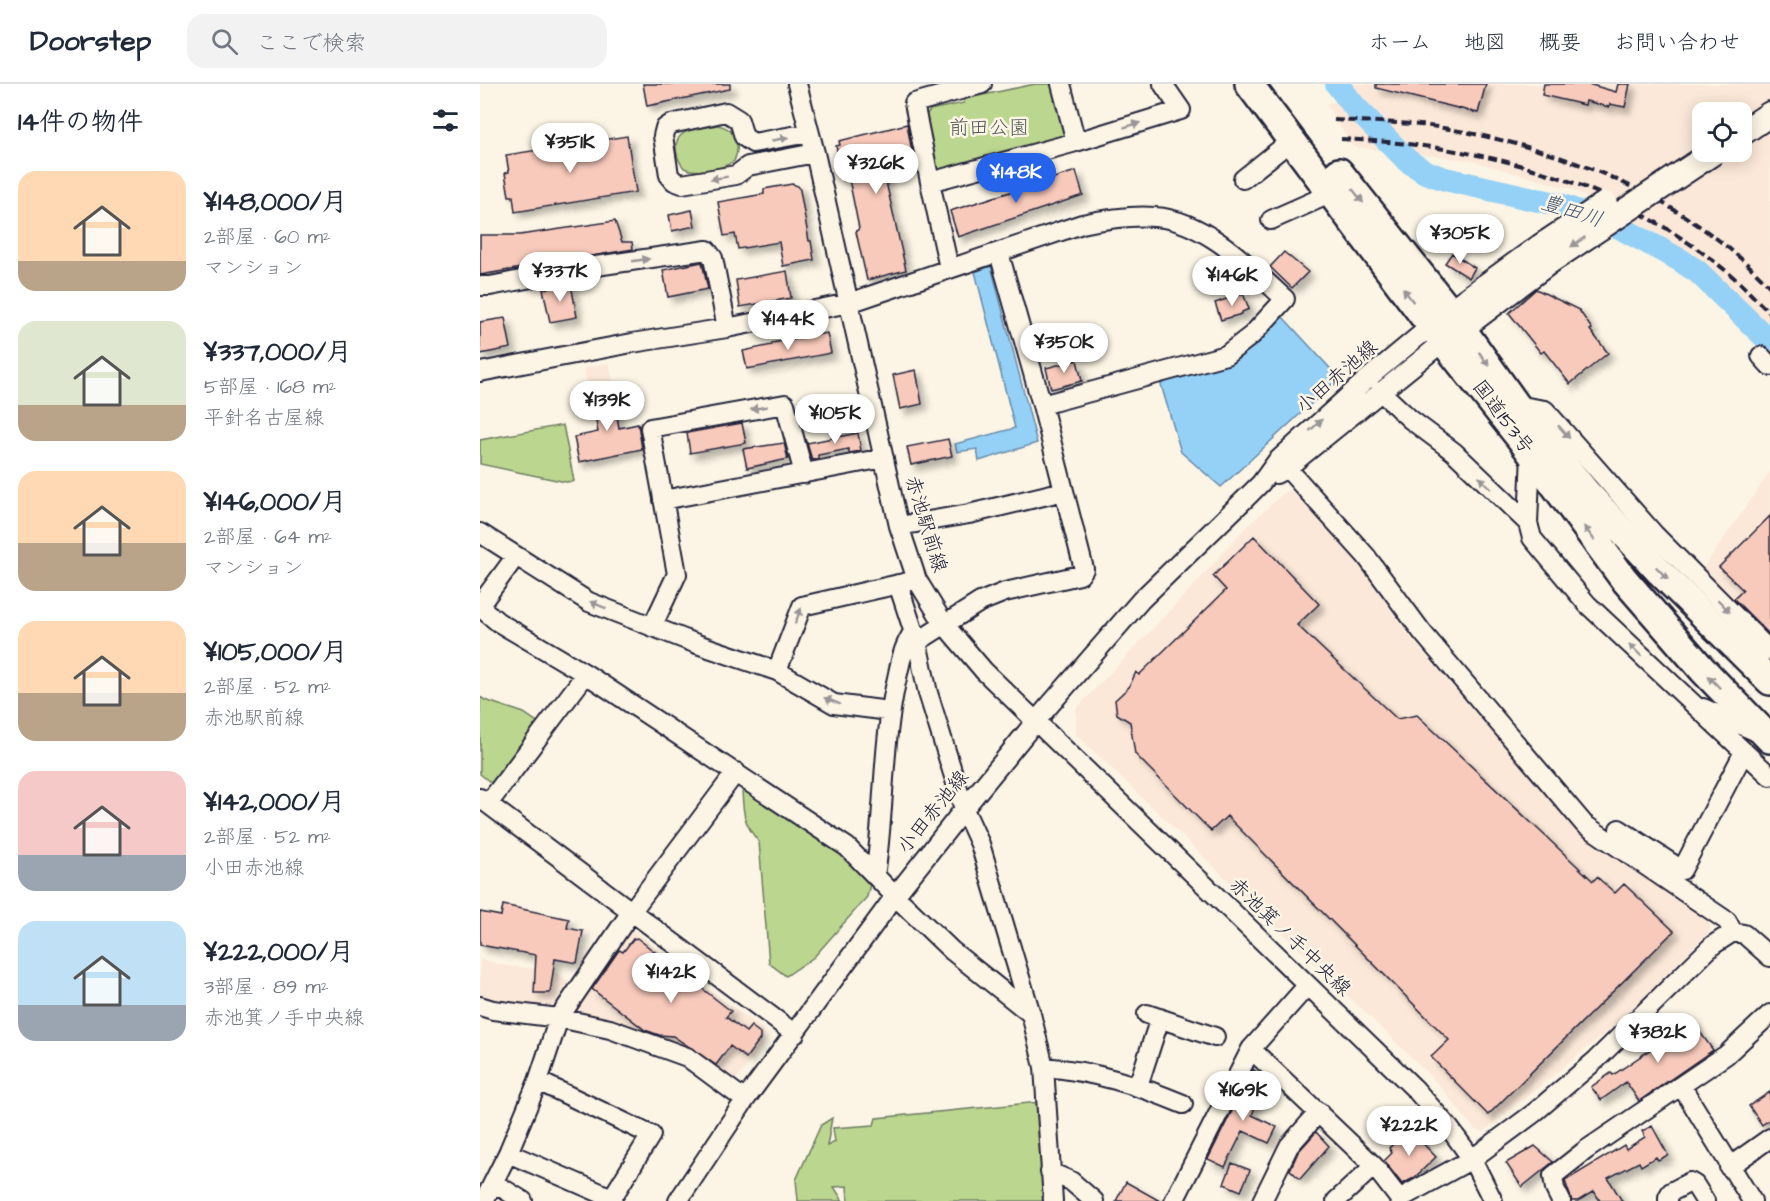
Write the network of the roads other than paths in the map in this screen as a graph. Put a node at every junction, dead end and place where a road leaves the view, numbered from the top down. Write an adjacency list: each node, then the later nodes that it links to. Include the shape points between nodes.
1 (797, 84): 12 (street, 赤池駅前線)
2 (982, 84): 7 (street)
3 (1061, 84): 15 (street)
4 (1164, 84): 15 (street, one-way to 4, via 1181,110)
5 (1249, 84): 14 (highway, 国道153号)
6 (1270, 84): 29 (highway, 国道153号, one-way to 29)
7 (962, 86): 21 (street, via 914,103)
8 (1770, 95): 9 (main road)
9 (1752, 107)
10 (1770, 114): 11 (main road)
11 (1752, 126)
12 (808, 129): 13 (street, one-way to 12, via 758,144); 17 (street, 赤池駅前線)
13 (744, 137): 19 (street); 19 (street, one-way to 13, via 736,176 682,184 669,175 663,136 671,124 726,112 740,120)
14 (1292, 140): 20 (street); 22 (highway, 国道153号)
15 (1076, 142): 21 (street)
16 (1692, 147): 25 (main road, bridge)
17 (815, 153): 19 (street); 28 (street, 赤池駅前線)
18 (1697, 162): 25 (main road, one-way to 25, bridge)
19 (748, 166)
20 (1243, 178)
21 (930, 182): 26 (street)
22 (1332, 193): 23 (street); 29 (highway, 国道153号, one-way to 22)
23 (1271, 220)
24 (999, 253): 26 (street); 33 (street); 33 (street, via 1082,224 1120,217 1157,217 1208,235 1234,252 1285,299 1252,335 1226,355)
25 (1545, 254): 29 (main road)
26 (949, 268): 28 (street)
27 (480, 286): 30 (street, one-way to 30, via 708,250)
28 (849, 303): 30 (street); 36 (street, 赤池駅前線)
29 (1446, 326): 32 (street, 小田赤池線); 34 (highway, 国道153号, one-way to 34); 35 (highway, 国道153号); 39 (street, 小田赤池線, one-way to 29, via 1277,460 1366,380)
30 (727, 328): 31 (street)
31 (480, 372)
32 (1380, 391): 37 (street, 小田赤池線); 42 (street, one-way to 32, via 1454,452)
33 (1042, 405): 40 (street)
34 (1516, 405): 52 (street, one-way to 52, via 1545,410 1654,534); 55 (highway, 国道153号, one-way to 55, via 1585,491)
35 (1531, 454): 42 (street); 59 (highway, 国道153号, one-way to 35, via 1623,578)
36 (884, 458): 38 (street); 43 (street, 赤池駅前線)
37 (1287, 468): 39 (street, 小田赤池線); 69 (street, via 1366,556 1422,632 1584,824 1727,921)
38 (804, 474): 41 (street); 41 (street, one-way to 41, via 785,404 650,428)
39 (1261, 483): 58 (street, 小田赤池線, via 1141,600)
40 (1064, 491): 43 (street); 49 (street, via 1084,569 1080,575 1005,592)
41 (663, 500): 50 (street, via 677,574)
42 (1528, 523): 56 (street, one-way to 42, via 1587,604 1532,538)
43 (899, 526): 46 (street, 赤池駅前線)
44 (480, 533): 45 (street)
45 (516, 556): 48 (street); 50 (street, one-way to 45, via 589,602)
46 (917, 580): 47 (street); 49 (street, 赤池駅前線)
47 (898, 584): 51 (street); 53 (street, one-way to 47, via 802,606)
48 (480, 606): 54 (street, via 498,622)
49 (944, 624): 51 (street); 58 (street, 赤池駅前線)
50 (652, 627): 53 (street)
51 (915, 637): 57 (street, via 904,645); 64 (street)
52 (1770, 651)
53 (777, 671): 57 (street, one-way to 53, via 834,704)
54 (586, 674): 61 (street); 63 (street)
55 (1770, 681)
56 (1691, 703): 59 (street); 60 (street)
57 (889, 711): 66 (street)
58 (1035, 722): 64 (street, 小田赤池線); 71 (street, 赤池箕ノ手中央線)
59 (1769, 738)
60 (1744, 752): 62 (street); 65 (street, via 1682,870)
61 (736, 772): 66 (street, via 848,847); 68 (street)
62 (1770, 776)
63 (484, 801): 68 (street)
64 (964, 809): 67 (street, 小田赤池線); 73 (street, via 980,844)
65 (1619, 829)
66 (875, 876): 67 (street)
67 (894, 896): 73 (street, via 951,950); 76 (street, 小田赤池線)
68 (631, 912): 75 (street); 76 (street)
69 (1733, 932): 70 (street, via 1744,934); 88 (street, via 1713,945 1596,1060)
70 (1770, 957)
71 (1308, 986): 78 (street); 88 (street, 赤池箕ノ手中央線, via 1415,1089)
72 (482, 1011): 75 (street)
73 (1031, 1014): 79 (street)
74 (1770, 1014): 82 (street, via 1737,1047)
75 (559, 1018): 80 (street); 83 (street, via 610,1029 687,1057)
76 (795, 1034): 83 (street, 小田赤池線)
77 (1215, 1037): 81 (street, via 1153,1016)
78 (1251, 1049): 85 (street); 99 (street)
79 (1044, 1067): 81 (street, via 1106,1076); 91 (street)
80 (538, 1082): 87 (street); 87 (street, via 651,1135 612,1198)
81 (1138, 1086): 84 (street)
82 (1682, 1087): 90 (street); 103 (street, via 1553,1176)
83 (745, 1100): 96 (street, 小田赤池線)
84 (1183, 1104)
85 (1319, 1112): 89 (street); 100 (street, via 1289,1146)
86 (1770, 1138): 90 (street)
87 (508, 1153): 92 (street)
88 (1472, 1160): 93 (street); 102 (street, 赤池箕ノ手中央線)
89 (1374, 1166): 93 (street); 101 (street)
90 (1729, 1167): 106 (street)
91 (1050, 1172): 97 (street); 98 (street, via 1071,1181)
92 (494, 1183): 94 (street); 95 (street)
93 (1400, 1200)
94 (484, 1201)
95 (523, 1201)
96 (678, 1201)
97 (1053, 1201)
98 (1094, 1201)
99 (1174, 1201)
100 (1262, 1201)
101 (1336, 1201)
102 (1493, 1201)
103 (1561, 1201)
104 (1668, 1201): 105 (street, via 1671,1192 1690,1182)
105 (1705, 1201)
106 (1752, 1201)

